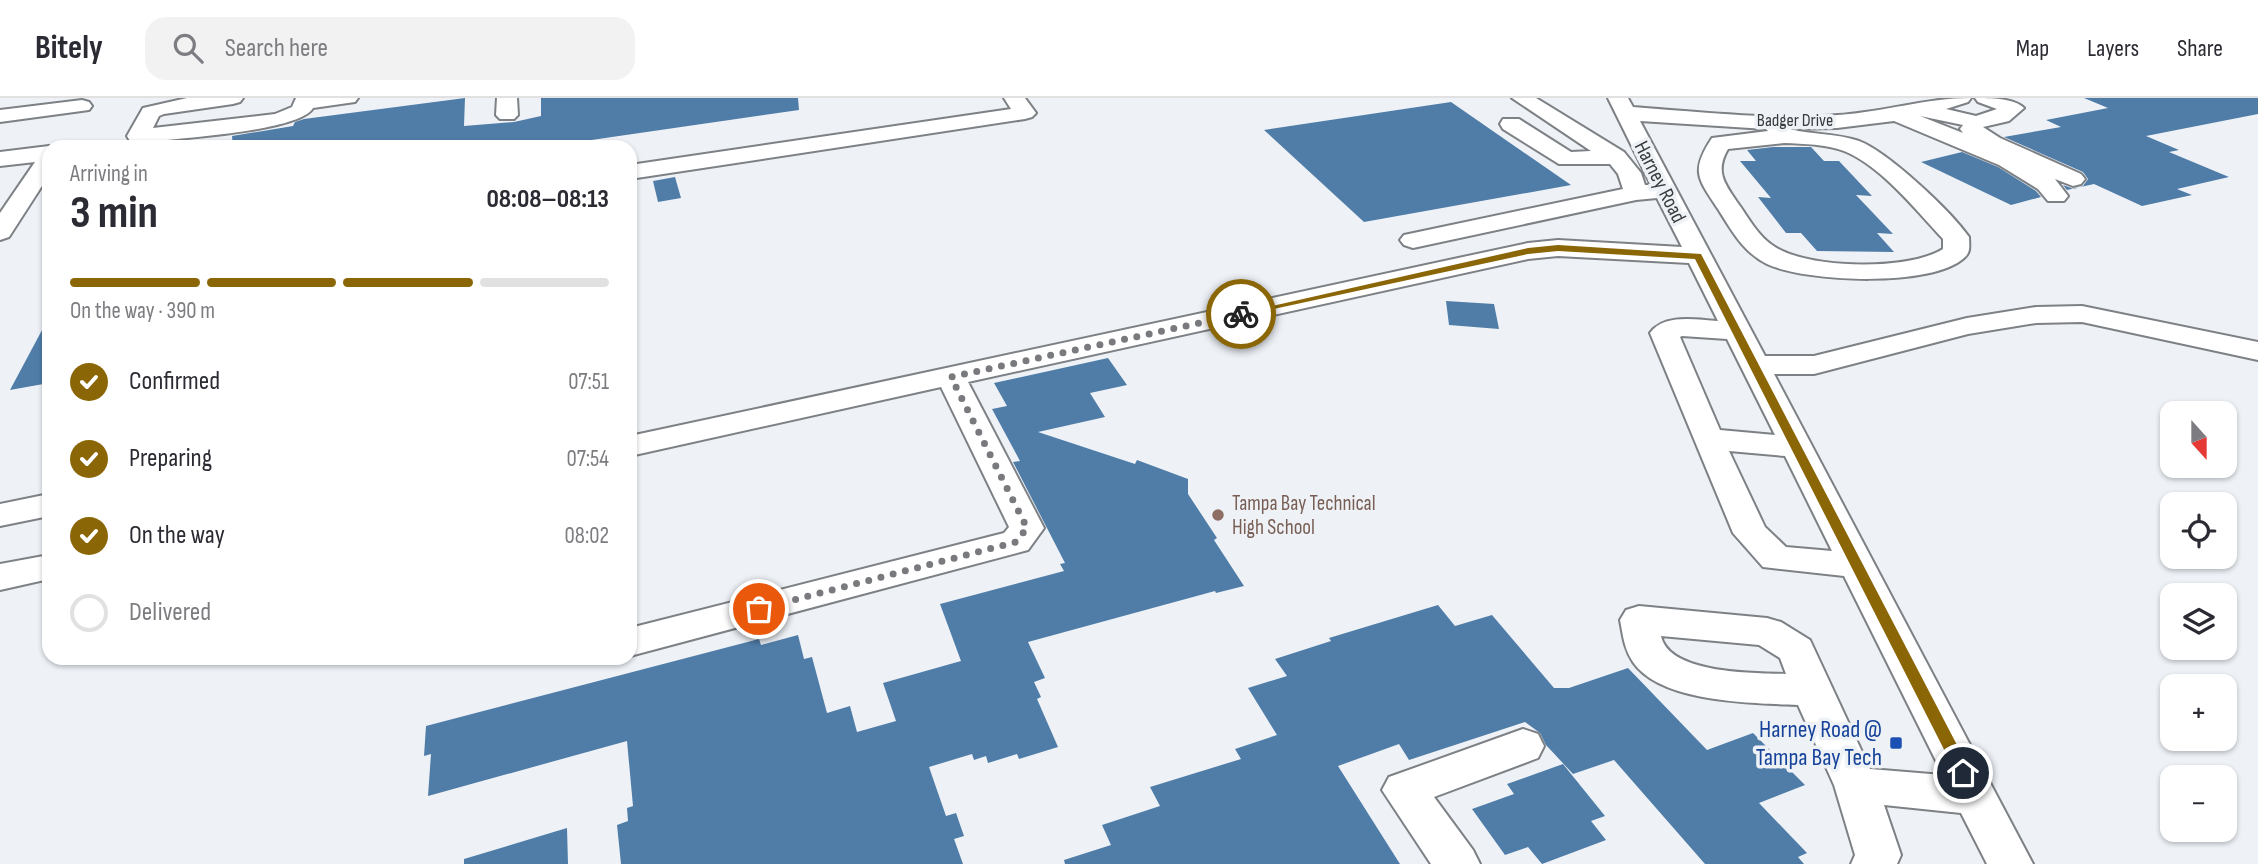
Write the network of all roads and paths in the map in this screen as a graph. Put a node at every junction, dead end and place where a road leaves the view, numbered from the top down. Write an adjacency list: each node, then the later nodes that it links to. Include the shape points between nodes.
1 (233, 98): 8 (street, via 150,112 138,136 279,120 295,115)
2 (348, 98): 8 (street)
3 (1014, 98): 23 (street, via 1025,113)
4 (1522, 98): 20 (street)
5 (1870, 98): 14 (street)
6 (1961, 98): 12 (street, Badger Drive)
7 (1985, 98): 10 (street)
8 (305, 100)
9 (85, 102): 13 (street); 18 (street)
10 (2024, 103): 15 (street, via 2001,116)
11 (1621, 106): 17 (street, Badger Drive); 25 (street, Harney Road)
12 (1926, 111): 14 (street, Badger Drive); 15 (street)
13 (0, 116)
14 (1898, 116): 17 (street, Badger Drive, via 1816,113); 26 (street, via 2028,172 2051,186)
15 (1976, 122): 24 (street, via 1971,129 1992,143)
16 (1511, 124): 20 (street, via 1567,159)
17 (1778, 129): 17 (street, via 1720,143 1709,158 1708,178 1763,252 1812,269 1862,270 1927,265 1949,259 1956,252 1956,236 1874,159 1856,147)
18 (60, 140)
19 (42, 148): 21 (street)
20 (1616, 157): 25 (street)
21 (0, 159)
22 (42, 167): 27 (street)
23 (637, 171)
24 (2073, 179)
25 (1650, 192): 28 (street); 29 (street, Harney Road)
26 (2056, 196)
27 (0, 232)
28 (1413, 240)
29 (1698, 256): 30 (street, Harney Road); 33 (street, via 1558,248 1528,251)
30 (1737, 331): 32 (street, Harney Road); 34 (street, via 1679,327 1664,333)
31 (2258, 351): 32 (street, via 2082,314 1968,326 1814,365)
32 (1755, 365): 36 (street, Harney Road)
33 (951, 377): 35 (street); 42 (street, via 1027,528 1016,542)
34 (1708, 439): 36 (street); 39 (street, via 1749,533 1776,558)
35 (637, 444)
36 (1796, 446): 39 (street, Harney Road)
37 (42, 506): 38 (street)
38 (0, 515)
39 (1857, 565): 46 (street, Harney Road)
40 (42, 568): 41 (street)
41 (0, 577)
42 (637, 640)
43 (1812, 691): 45 (street)
44 (1522, 746): 47 (street, via 1404,790)
45 (1856, 785): 46 (street); 48 (street, via 1878,855)
46 (1975, 796): 49 (street, Harney Road)
47 (1457, 864)
48 (1874, 864)
49 (2010, 864)

